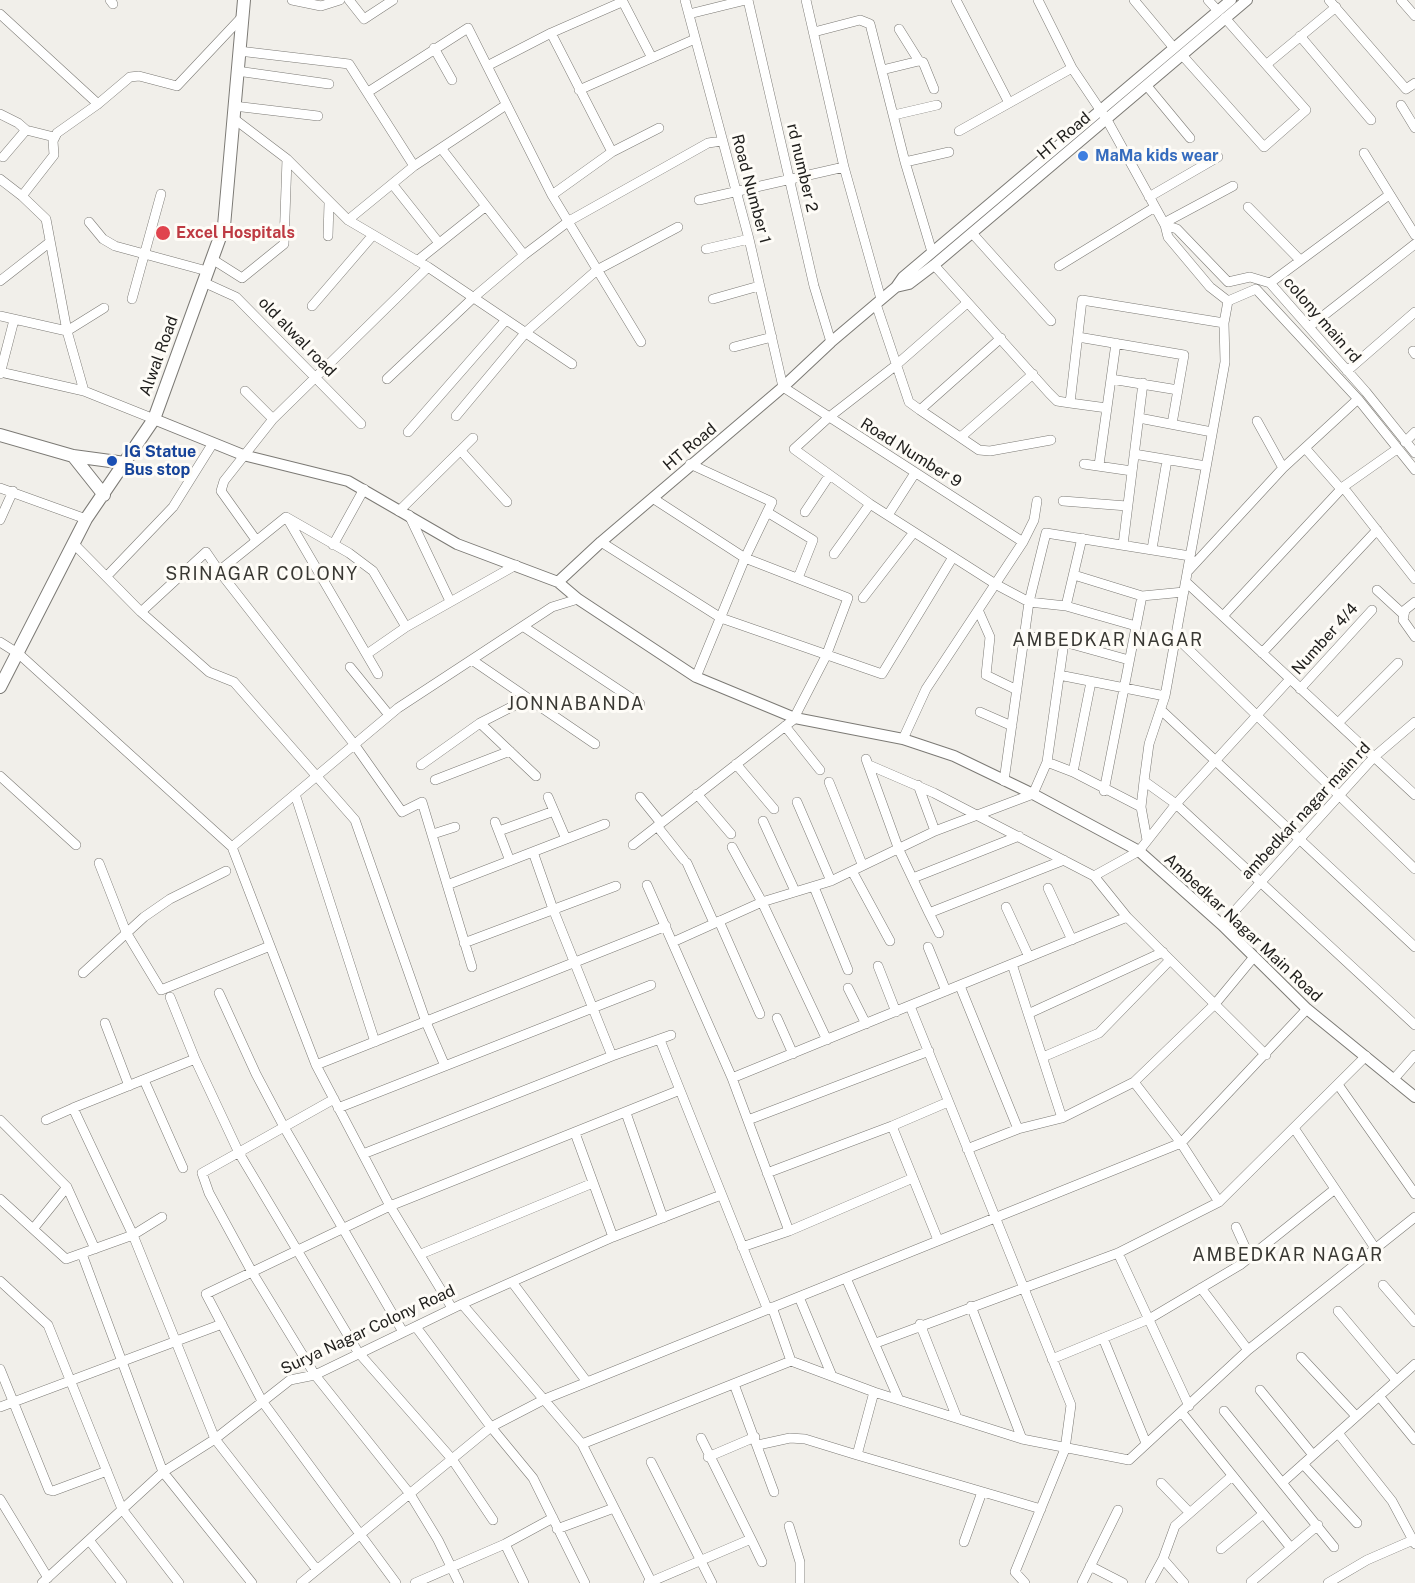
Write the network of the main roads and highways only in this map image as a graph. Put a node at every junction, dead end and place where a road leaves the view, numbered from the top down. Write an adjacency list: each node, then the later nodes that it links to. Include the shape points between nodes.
1 (244, 0): 4 (main road, Alwal Road, via 224,226 154,419)
2 (0, 435): 3 (main road)
3 (73, 456): 4 (main road); 5 (main road)
4 (125, 463): 5 (main road, Alwal Road)
5 (104, 495): 6 (main road, Alwal Road, via 86,519)
6 (0, 687)

